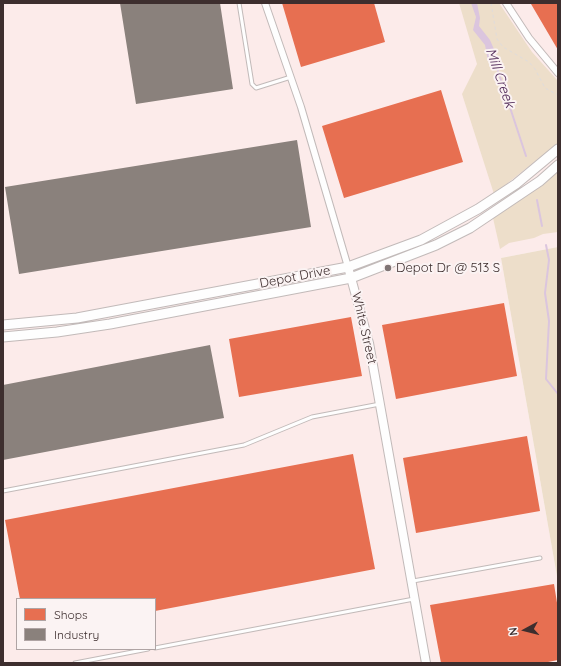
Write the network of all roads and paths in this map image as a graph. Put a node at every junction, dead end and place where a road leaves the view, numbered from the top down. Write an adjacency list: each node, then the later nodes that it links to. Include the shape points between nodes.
1 (239, 3): 6 (lane, via 252,84 256,88)
2 (265, 3): 6 (street, White Street)
3 (491, 3): 7 (path, via 497,39 503,47 529,62 545,88)
4 (506, 3): 5 (street, via 529,38)
5 (558, 73)
6 (292, 77): 10 (street, White Street)
7 (558, 95)
8 (558, 149): 10 (main road, Depot Drive, via 516,184 478,209 421,240)
9 (558, 165): 11 (main road, Depot Drive, via 540,181 470,228 436,245)
10 (348, 267): 11 (street, White Street); 12 (main road, Depot Drive, via 78,318)
11 (351, 278): 13 (main road, Depot Drive, via 110,324); 14 (street, White Street, via 369,343)
12 (3, 325)
13 (3, 337)
14 (380, 404): 15 (lane, via 312,417 244,445); 17 (street, White Street)
15 (3, 491)
16 (540, 558): 17 (lane)
17 (411, 581): 18 (street, White Street)
18 (414, 599): 19 (lane); 22 (street, White Street)
19 (156, 648)
20 (143, 650): 21 (lane)
21 (75, 663)
22 (426, 663)

